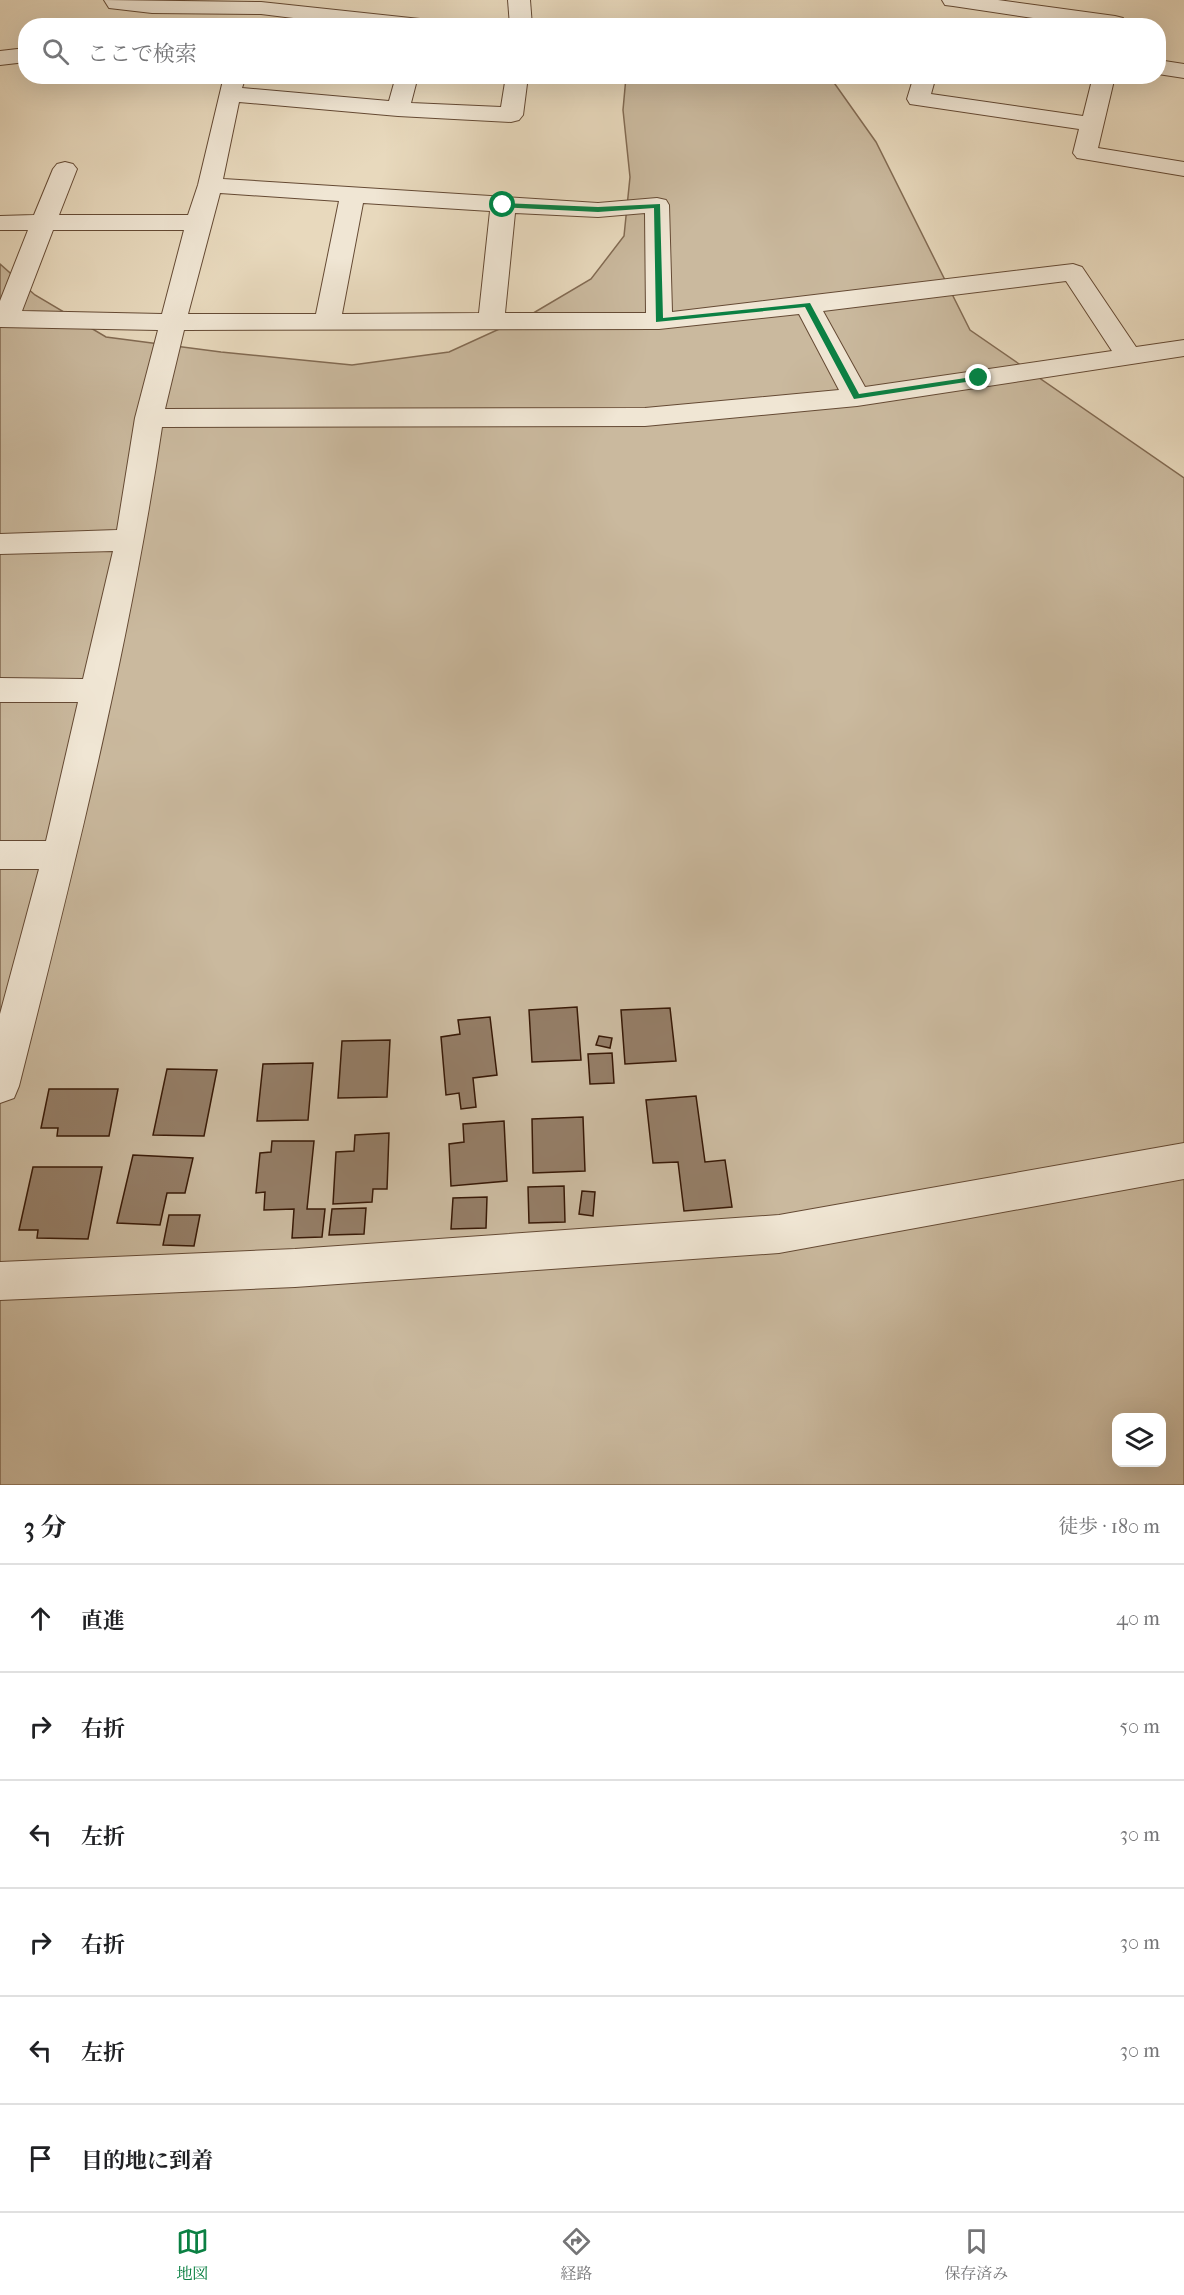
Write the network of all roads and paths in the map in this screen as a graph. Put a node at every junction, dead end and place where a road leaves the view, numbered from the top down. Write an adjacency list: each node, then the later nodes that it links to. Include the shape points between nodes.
1 (116, 0): 6 (street)
2 (519, 0): 8 (street)
3 (1121, 0): 10 (street)
4 (950, 6): 9 (street)
5 (380, 10): 6 (street); 7 (street)
6 (258, 17)
7 (400, 18)
8 (520, 18)
9 (1054, 18)
10 (1117, 18)
11 (18, 56): 12 (street)
12 (0, 58)
13 (1166, 68): 14 (street)
14 (1184, 70)
15 (405, 84): 20 (street)
16 (515, 84): 20 (street, via 511,115)
17 (923, 84): 21 (street, via 918,99)
18 (1102, 84): 21 (street)
19 (232, 85): 20 (street); 24 (street)
20 (398, 109)
21 (1091, 124): 23 (street, via 1085,153)
22 (65, 169): 29 (street)
23 (1184, 169)
24 (210, 184): 25 (street); 27 (street)
25 (353, 193): 26 (street); 32 (street)
26 (503, 205): 33 (street); 34 (street, via 598,210 657,205)
27 (198, 222): 29 (street); 35 (street)
28 (0, 223): 29 (street)
29 (44, 223): 31 (street)
30 (807, 305): 34 (street); 37 (street, via 1073,273); 38 (street)
31 (3, 319): 35 (street)
32 (328, 320): 33 (street); 35 (street)
33 (491, 321): 34 (street)
34 (659, 321)
35 (172, 322): 39 (street)
36 (1184, 348): 37 (street)
37 (1129, 356): 38 (street)
38 (857, 397): 39 (street, via 645,417)
39 (149, 418): 40 (street)
40 (130, 540): 41 (street); 43 (street)
41 (0, 544)
42 (0, 690): 43 (street)
43 (96, 691): 45 (street)
44 (0, 855): 45 (street)
45 (60, 855): 46 (street)
46 (4, 1046): 47 (street)
47 (0, 1086)
48 (1184, 1161): 49 (street, via 779,1234 295,1268)
49 (0, 1281)

